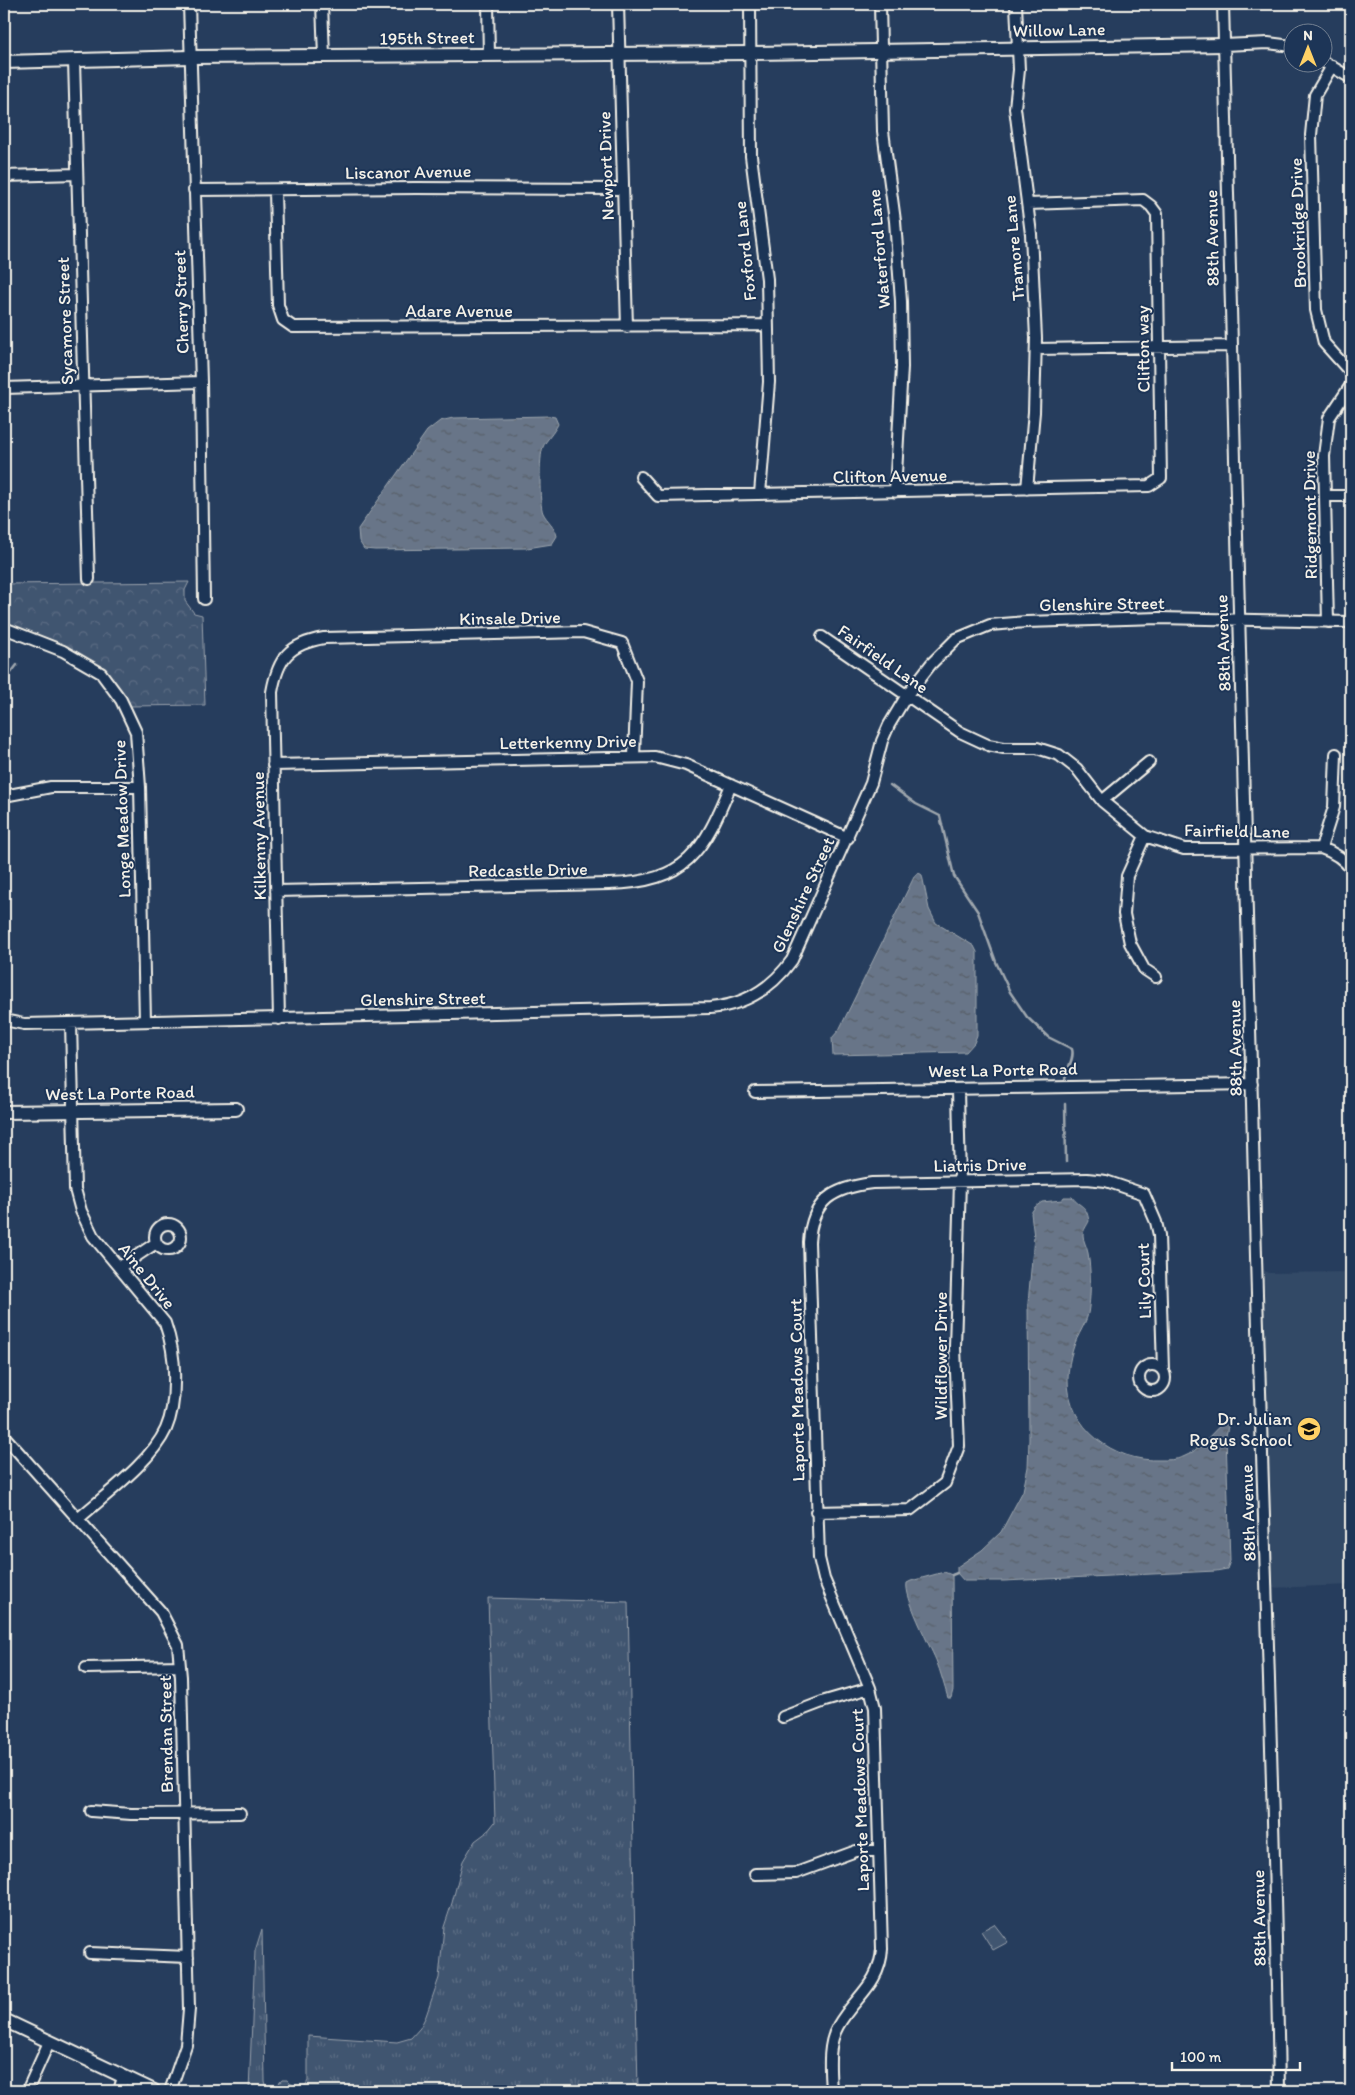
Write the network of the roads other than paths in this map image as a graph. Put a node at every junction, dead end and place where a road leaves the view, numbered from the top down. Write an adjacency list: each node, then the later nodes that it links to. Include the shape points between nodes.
1 (189, 4): 18 (street, Cherry Street)
2 (322, 4): 17 (street)
3 (488, 4): 16 (street)
4 (618, 4): 15 (street, Newport Drive)
5 (750, 4): 14 (street, Foxford Lane)
6 (880, 4): 13 (street, Waterford Lane)
7 (1016, 4): 11 (street, Tramore Lane)
8 (1223, 4): 9 (street, 88th Avenue)
9 (1224, 44): 10 (street, Willow Lane); 11 (street, Willow Lane); 33 (street, 88th Avenue)
10 (1282, 45)
11 (1017, 48): 13 (street, Willow Lane); 29 (street, Tramore Lane, via 1019,70 1015,108)
12 (851, 51): 13 (street, Willow Lane); 14 (street, 195th Street)
13 (882, 51): 43 (street, Waterford Lane, via 883,131 901,301 902,367)
14 (752, 53): 15 (street, 195th Street); 30 (street, Foxford Lane, via 751,156 767,279)
15 (619, 54): 16 (street, 195th Street); 26 (street, Newport Drive)
16 (489, 55): 17 (street, 195th Street)
17 (324, 56): 18 (street, 195th Street)
18 (190, 57): 19 (street, 195th Street); 27 (street, Cherry Street)
19 (74, 61): 20 (street, 195th Street); 24 (street, Sycamore Street)
20 (4, 62)
21 (1332, 66): 23 (street)
22 (1328, 72): 35 (street, Brookridge Drive, via 1315,94 1312,135 1316,310 1324,343)
23 (1351, 78)
24 (77, 174): 25 (street); 38 (street, Sycamore Street)
25 (4, 176)
26 (623, 189): 28 (street, Liscanor Avenue); 31 (street, Newport Drive)
27 (194, 190): 28 (street, Liscanor Avenue); 36 (street, Cherry Street)
28 (275, 191): 31 (street, Adare Avenue, via 278,305 283,320 293,327)
29 (1028, 204): 32 (street, Clifton way, via 1143,200 1151,206 1157,214); 34 (street, Tramore Lane)
30 (768, 325): 31 (street, Adare Avenue); 44 (street, Foxford Lane, via 768,382)
31 (627, 327)
32 (1159, 346): 33 (street); 34 (street); 41 (street, Clifton way, via 1161,478)
33 (1231, 346): 49 (street, 88th Avenue)
34 (1036, 349): 42 (street, Tramore Lane, via 1034,420)
35 (1351, 373)
36 (200, 382): 38 (street); 48 (street, Cherry Street)
37 (1351, 385): 45 (street, Ridgemont Drive, via 1329,418 1324,456)
38 (84, 387): 39 (street); 47 (street, Sycamore Street)
39 (4, 388)
40 (640, 477): 44 (street, Clifton Avenue, via 658,496)
41 (1149, 486): 42 (street, Clifton Avenue)
42 (1027, 489): 43 (street, Clifton Avenue)
43 (895, 492): 44 (street, Clifton Avenue)
44 (760, 494)
45 (1325, 496): 46 (street); 50 (street, Ridgemont Drive)
46 (1351, 496)
47 (88, 580)
48 (204, 599)
49 (1238, 621): 50 (street, Glenshire Street); 55 (street, Glenshire Street, via 1159,618 990,625 956,639); 66 (street, 88th Avenue)
50 (1328, 622): 51 (street, Glenshire Street)
51 (1351, 622)
52 (4, 628): 61 (street, Longe Meadow Drive, via 63,651 101,673 121,700 136,732)
53 (822, 637): 55 (street, Fairfield Lane)
54 (286, 656): 57 (street, Kinsale Drive, via 305,641 324,638 583,632 622,643 637,681); 59 (street, Kilkenny Avenue, via 276,673 272,692)
55 (907, 695): 63 (street, Fairfield Lane, via 960,732 988,744 1004,748 1037,748 1059,755 1078,769); 65 (street, Glenshire Street, via 882,741 871,783)
56 (1336, 754): 67 (street, via 1334,807)
57 (634, 756): 59 (street, Letterkenny Drive); 60 (street, Letterkenny Drive, via 674,761)
58 (1149, 762): 63 (street)
59 (273, 765): 69 (street, Kilkenny Avenue)
60 (731, 786): 65 (street, Letterkenny Drive); 69 (street, Redcastle Drive, via 700,849 673,871 648,881)
61 (140, 787): 62 (street, via 51,787); 73 (street, Longe Meadow Drive)
62 (4, 796)
63 (1102, 801): 64 (street, Fairfield Lane)
64 (1145, 836): 66 (street, Fairfield Lane, via 1184,849); 70 (street, via 1127,876 1124,914 1130,943 1144,969)
65 (848, 838): 71 (street, Glenshire Street, via 792,960 762,991 734,1004 710,1008)
66 (1246, 847): 67 (street, Fairfield Lane); 75 (street, 88th Avenue)
67 (1321, 848): 68 (street, Fairfield Lane, via 1329,850)
68 (1351, 869)
69 (276, 892): 71 (street, Kilkenny Avenue)
70 (1156, 977)
71 (279, 1019): 73 (street, Glenshire Street)
72 (4, 1020): 74 (street, Glenshire Street, via 24,1024)
73 (145, 1021): 74 (street, Glenshire Street)
74 (71, 1023): 79 (street, Aine Drive)
75 (1252, 1084): 76 (street, West La Porte Road); 109 (street, 88th Avenue)
76 (958, 1089): 77 (street, West La Porte Road); 81 (street, Wildflower Drive)
77 (755, 1092)
78 (236, 1109): 79 (street, West La Porte Road)
79 (73, 1111): 80 (street, West La Porte Road); 85 (street, Aine Drive, via 75,1189 79,1205 93,1236)
80 (4, 1112)
81 (960, 1182): 82 (street, Liatris Drive, via 1086,1179 1106,1181); 83 (street, Liatris Drive, via 853,1186 836,1191); 88 (street, Wildflower Drive, via 955,1347 959,1446 945,1483 910,1510)
82 (1144, 1194): 86 (street, Lily Court, via 1159,1235)
83 (820, 1205): 88 (street, Laporte Meadows Court, via 812,1225 810,1242)
84 (156, 1243): 85 (street)
85 (120, 1268): 89 (street, Aine Drive, via 165,1323 173,1355 172,1406 166,1428 152,1451)
86 (1163, 1370)
87 (4, 1436): 89 (street, Brendan Street)
88 (816, 1512): 92 (street, Laporte Meadows Court, via 821,1571)
89 (78, 1519): 90 (street, Brendan Street, via 161,1612 178,1645)
90 (180, 1666): 91 (street); 96 (street, Brendan Street)
91 (86, 1668)
92 (870, 1688): 93 (street); 97 (street, Laporte Meadows Court, via 875,1708)
93 (783, 1717)
94 (91, 1810): 96 (street)
95 (240, 1813): 96 (street)
96 (184, 1814): 100 (street, Brendan Street)
97 (878, 1851): 98 (street, via 856,1851 796,1873); 108 (street, Laporte Meadows Court, via 881,1958 872,1982 836,2030 830,2054)
98 (755, 1874)
99 (90, 1952): 100 (street)
100 (188, 1957): 107 (street, Brendan Street, via 186,2045)
101 (4, 2020): 102 (street)
102 (49, 2042): 103 (street); 104 (street)
103 (123, 2077): 105 (street); 106 (street)
104 (27, 2091)
105 (119, 2091)
106 (154, 2091)
107 (170, 2091)
108 (831, 2091)
109 (1279, 2091)

